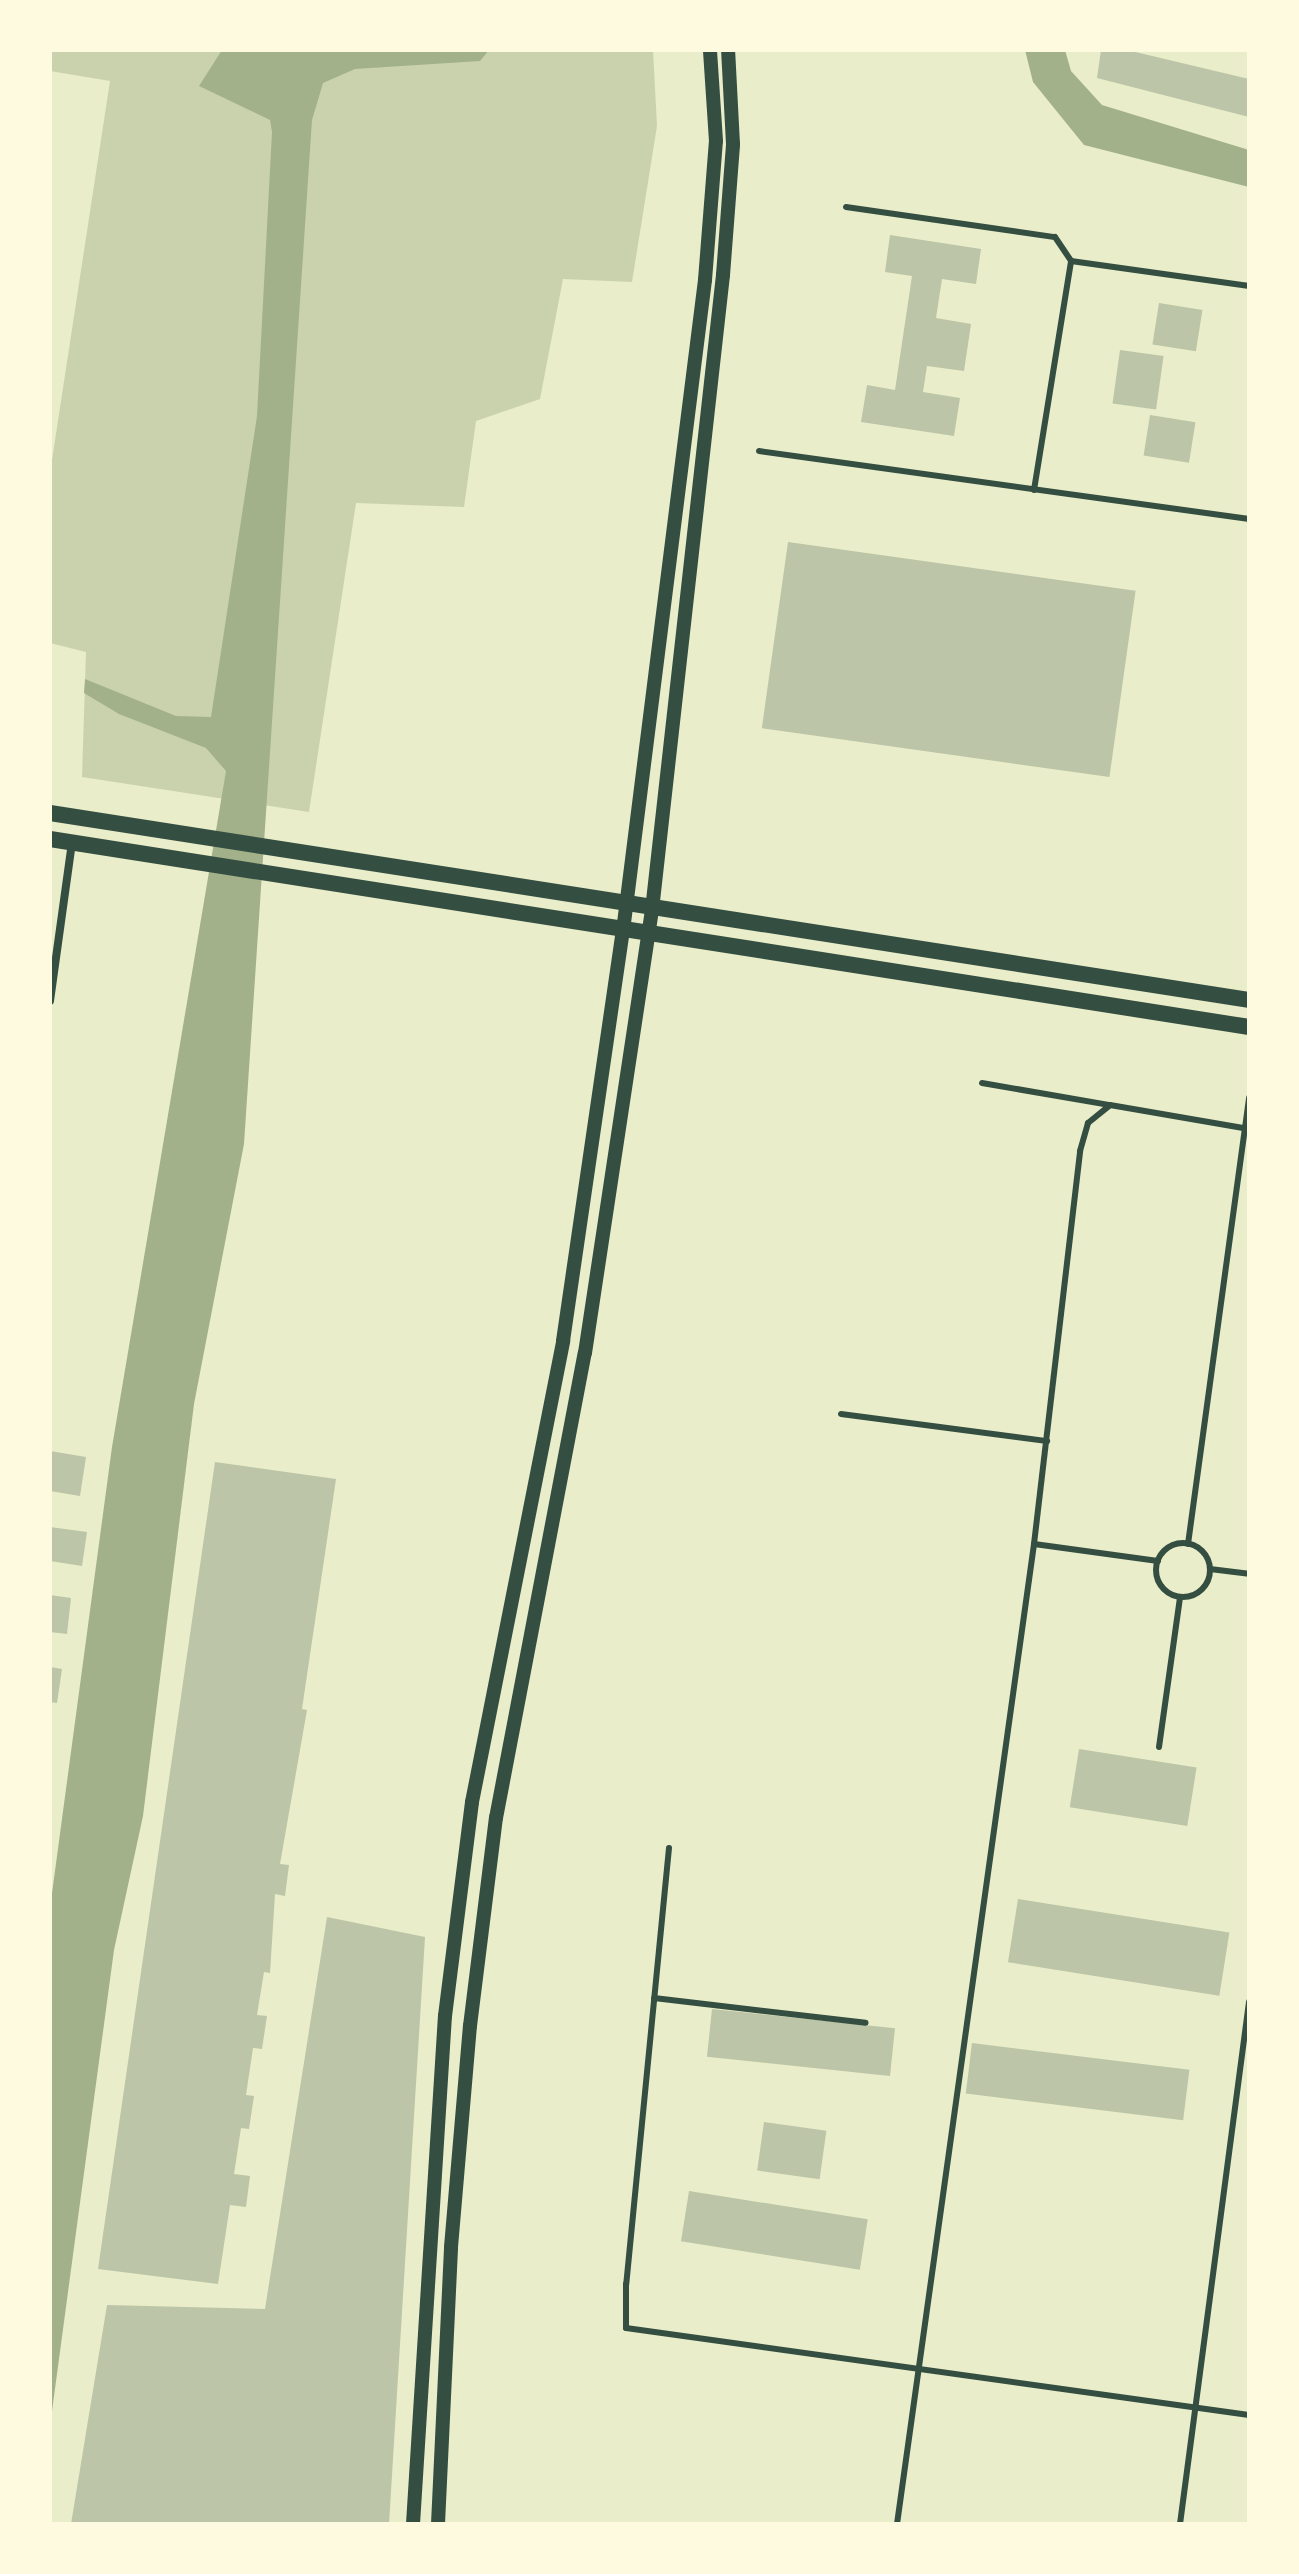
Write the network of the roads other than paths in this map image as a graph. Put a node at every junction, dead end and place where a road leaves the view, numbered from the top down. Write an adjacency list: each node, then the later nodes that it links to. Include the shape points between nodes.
1 (710, 50): 12 (street, via 716,141 705,280)
2 (728, 50): 13 (street, via 733,144 723,275)
3 (846, 207): 4 (lane, via 1055,237)
4 (1071, 261): 5 (lane); 7 (lane)
5 (1249, 286)
6 (759, 451): 7 (lane)
7 (1034, 490): 8 (lane)
8 (1249, 519)
9 (50, 813): 12 (main road)
10 (50, 839): 11 (main road)
11 (72, 842): 14 (main road); 17 (street)
12 (626, 906): 13 (main road); 14 (street)
13 (652, 910): 15 (street); 16 (main road)
14 (623, 931): 15 (main road); 39 (street, via 563,1341 472,1802 445,2016)
15 (647, 934): 18 (main road); 40 (street, via 585,1353 494,1833 452,2231)
16 (1249, 1000)
17 (50, 1001)
18 (1249, 1027)
19 (982, 1083): 21 (lane)
20 (1249, 1097): 22 (lane)
21 (1110, 1105): 22 (lane); 24 (lane, via 1088,1123 1080,1151)
22 (1247, 1129): 26 (lane)
23 (841, 1414): 24 (lane)
24 (1047, 1441): 25 (lane)
25 (1034, 1544): 27 (lane); 36 (lane)
26 (1188, 1544): 27 (lane, via 1169,1547); 28 (lane, via 1203,1552)
27 (1158, 1561): 30 (lane, via 1158,1580)
28 (1210, 1569): 29 (lane); 30 (lane, via 1198,1593)
29 (1249, 1574)
30 (1180, 1597): 31 (lane)
31 (1159, 1747)
32 (669, 1848): 33 (lane)
33 (654, 1998): 35 (lane); 36 (lane, via 626,2328)
34 (1249, 2002): 37 (lane)
35 (866, 2023)
36 (919, 2368): 37 (lane); 41 (lane)
37 (1195, 2407): 38 (lane); 42 (lane)
38 (1249, 2415)
39 (413, 2524)
40 (438, 2524)
41 (897, 2524)
42 (1180, 2524)

